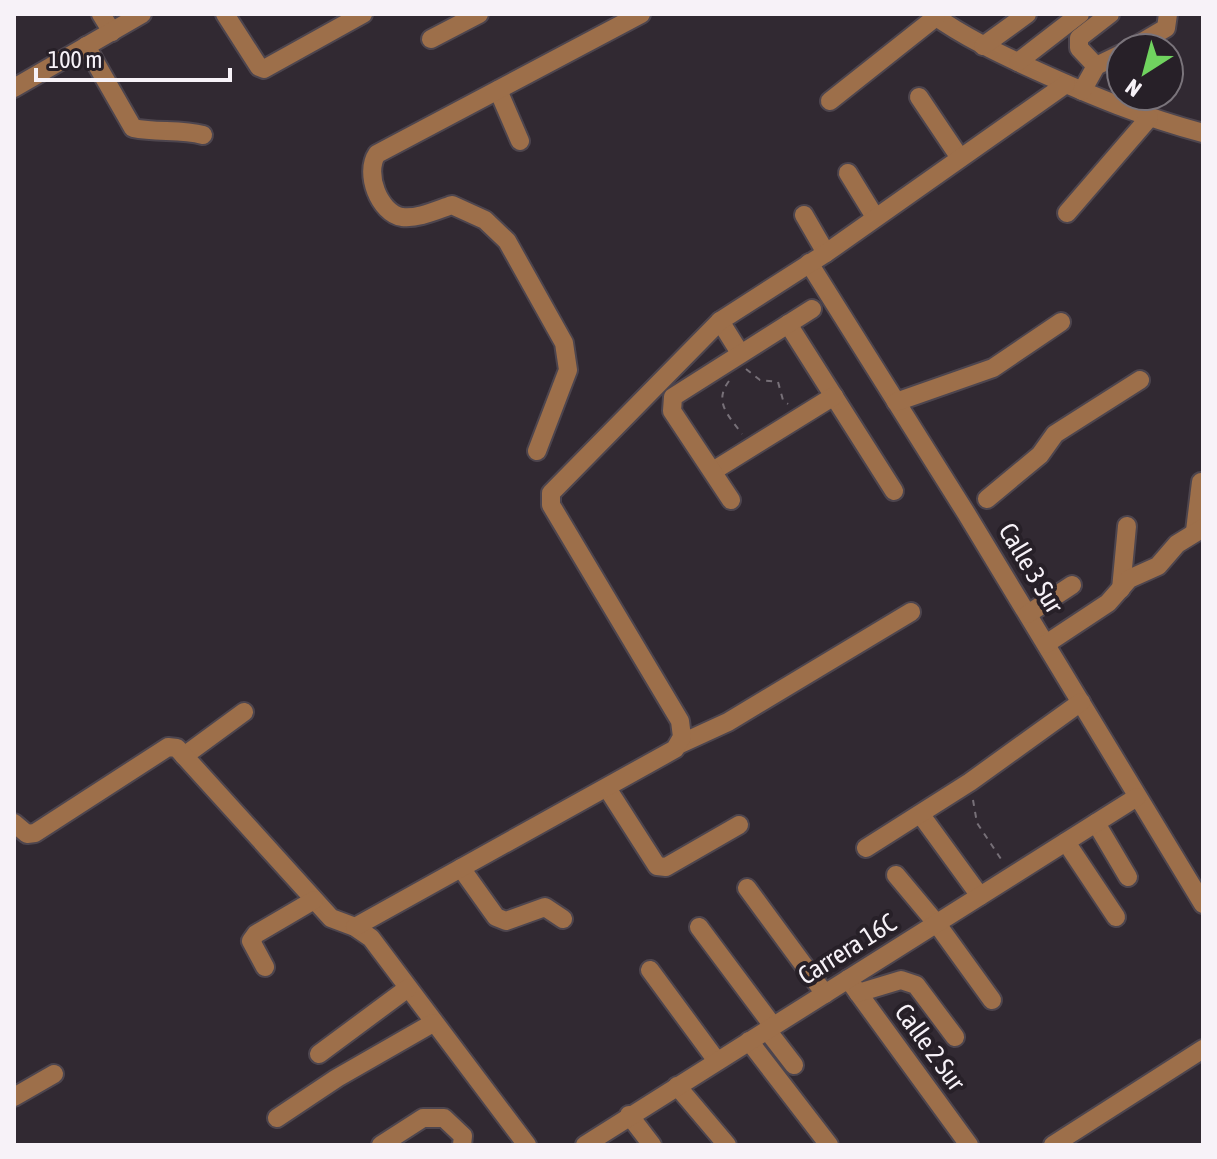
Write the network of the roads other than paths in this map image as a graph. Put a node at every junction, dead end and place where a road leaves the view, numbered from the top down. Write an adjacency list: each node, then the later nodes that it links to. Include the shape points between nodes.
1 (101, 14): 12 (street)
2 (142, 14): 12 (street)
3 (225, 14): 4 (street, via 264,69)
4 (363, 14)
5 (479, 14): 14 (street)
6 (641, 14): 22 (street)
7 (1027, 14): 16 (street)
8 (1080, 14): 17 (street)
9 (1110, 14): 19 (street, via 1079,38 1079,48)
10 (1168, 14): 13 (street, via 1166,28)
11 (934, 15): 16 (street); 24 (street)
12 (112, 32): 15 (street)
13 (1159, 32)
14 (431, 39)
15 (86, 46): 21 (street); 27 (street, via 133,128)
16 (983, 46): 17 (street)
17 (1018, 62): 20 (street)
18 (1105, 62): 19 (street)
19 (1096, 66): 20 (street)
20 (1074, 87): 25 (street); 29 (street)
21 (14, 88)
22 (498, 90): 28 (street); 44 (street, via 377,154 370,177 394,215 414,217 452,205 485,220 507,241 568,357 568,370)
23 (919, 97): 29 (street)
24 (830, 101)
25 (1149, 118): 26 (street); 31 (street)
26 (1203, 133)
27 (203, 135)
28 (520, 141)
29 (960, 158): 33 (street)
30 (848, 173): 33 (street)
31 (1067, 213)
32 (804, 215): 34 (street)
33 (875, 217): 34 (street)
34 (826, 253): 35 (street)
35 (809, 263): 39 (street); 43 (street, Calle 3 Sur)
36 (812, 309): 38 (street)
37 (1061, 322): 43 (street, via 993,368)
38 (788, 324): 40 (street); 42 (street)
39 (713, 327): 40 (street); 59 (street, via 550,499 680,721)
40 (735, 364): 45 (street, via 676,393 671,406)
41 (1140, 380): 49 (street, via 1055,434 1040,455)
42 (834, 396): 45 (street); 47 (street)
43 (896, 402): 49 (street, Calle 3 Sur)
44 (537, 451)
45 (713, 471): 48 (street)
46 (1201, 482): 51 (street)
47 (894, 491)
48 (731, 500)
49 (977, 506): 55 (street, Calle 3 Sur)
50 (1127, 526): 53 (street)
51 (1199, 530): 53 (street)
52 (1072, 585): 55 (street)
53 (1121, 589): 56 (street)
54 (911, 612): 59 (street, via 728,722)
55 (1028, 614): 56 (street, Calle 3 Sur)
56 (1046, 644): 57 (street, Calle 3 Sur)
57 (1081, 702): 62 (street, Calle 3 Sur); 63 (street)
58 (244, 712): 60 (street)
59 (680, 744): 61 (street)
60 (179, 752): 64 (street, via 168,747 35,833 27,834); 74 (street)
61 (607, 788): 66 (street, via 657,866 666,867); 69 (street)
62 (1137, 797): 65 (street, Carrera 16C); 75 (street, Calle 3 Sur)
63 (921, 815): 68 (street); 73 (street)
64 (14, 823)
65 (1096, 823): 67 (street, Carrera 16C); 71 (street)
66 (739, 825)
67 (1066, 842): 73 (street, Carrera 16C); 76 (street)
68 (866, 848)
69 (461, 868): 77 (street, via 496,917 506,921 545,907); 79 (street)
70 (896, 875): 78 (street)
71 (1128, 877)
72 (747, 888): 85 (street)
73 (980, 896): 78 (street, Carrera 16C)
74 (314, 900): 79 (street, via 331,918); 81 (street, via 256,934 251,941)
75 (1203, 904)
76 (1116, 917)
77 (563, 919)
78 (937, 924): 83 (street, Carrera 16C); 86 (street)
79 (355, 927): 84 (street, via 371,938)
80 (699, 927): 88 (street)
81 (265, 967)
82 (650, 970): 93 (street)
83 (853, 986): 85 (street, Carrera 16C); 89 (street, via 901,980 916,985); 107 (street, Calle 2 Sur)
84 (408, 988): 87 (street); 92 (street)
85 (825, 994): 88 (street, Carrera 16C)
86 (992, 1000)
87 (433, 1023): 99 (street); 103 (street)
88 (770, 1028): 90 (street, Carrera 16C); 94 (street)
89 (955, 1037)
90 (749, 1041): 93 (street, Carrera 16C); 106 (street)
91 (1203, 1049): 108 (street)
92 (319, 1054)
93 (717, 1061): 96 (street, Carrera 16C)
94 (794, 1065)
95 (54, 1074): 97 (street)
96 (677, 1086): 98 (street, Carrera 16C); 105 (street)
97 (14, 1097)
98 (629, 1115): 100 (street); 104 (street, Carrera 16C)
99 (277, 1118)
100 (650, 1142)
101 (381, 1145): 102 (street, via 423,1118 444,1118 463,1136)
102 (462, 1145)
103 (527, 1145)
104 (585, 1145)
105 (727, 1145)
106 (829, 1145)
107 (969, 1145)
108 (1053, 1145)

